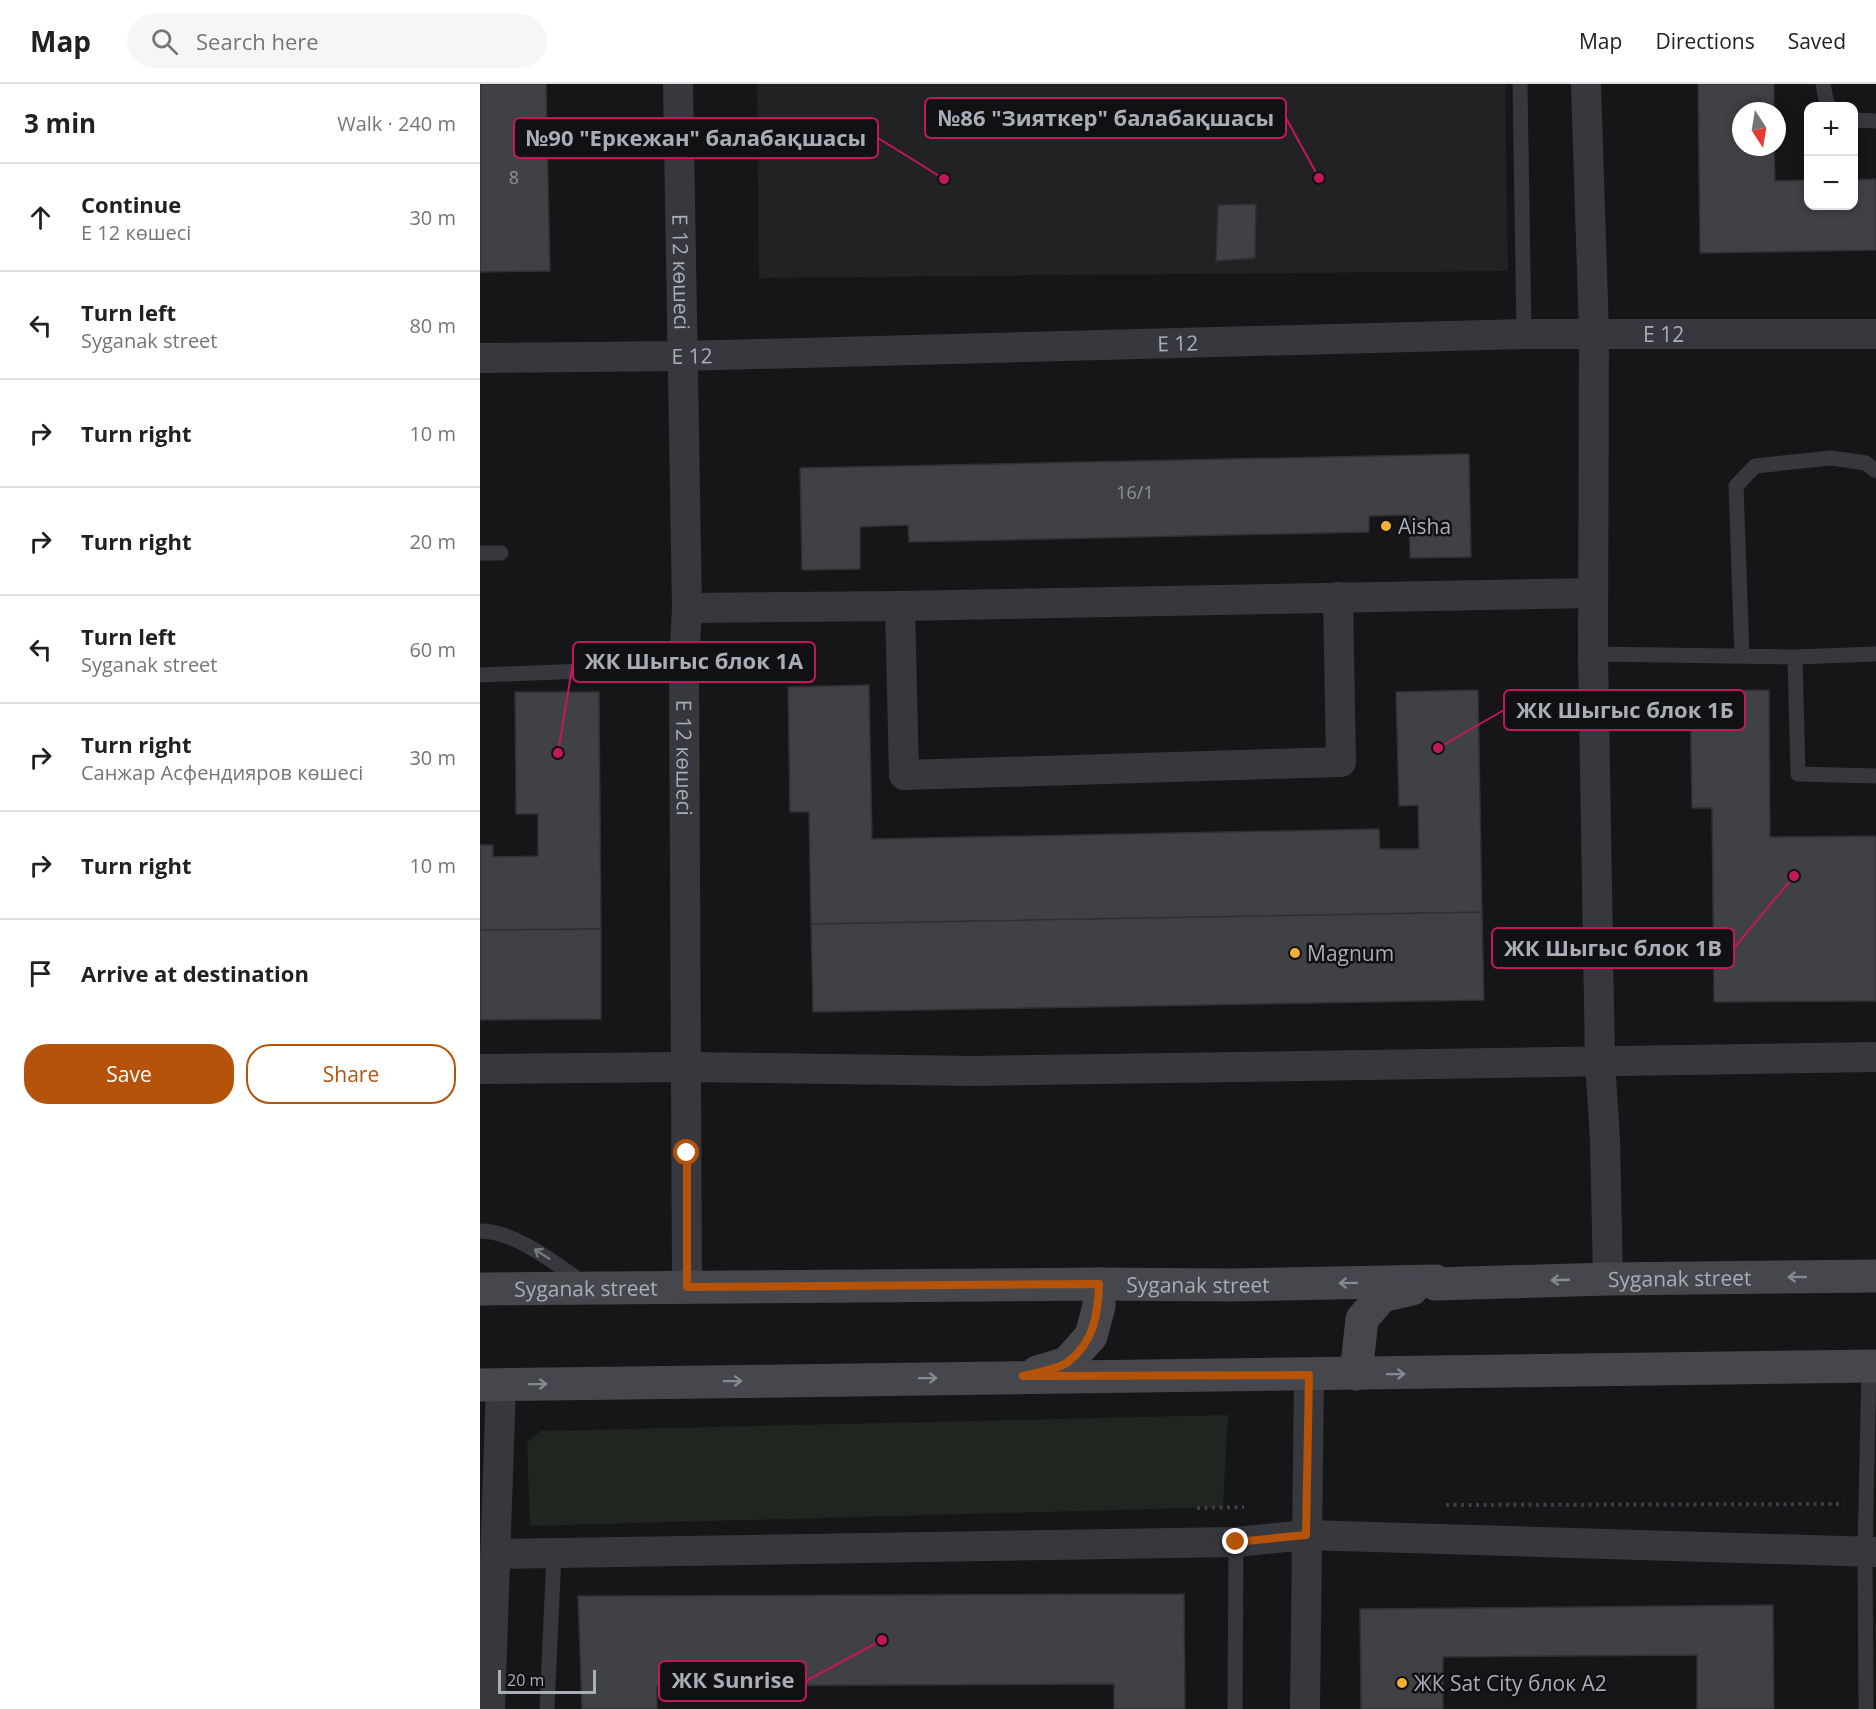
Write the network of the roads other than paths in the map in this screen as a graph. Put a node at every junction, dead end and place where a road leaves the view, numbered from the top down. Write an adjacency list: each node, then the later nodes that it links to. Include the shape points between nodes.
1 (678, 84): 11 (street, Е 12 көшесі)
2 (1520, 84): 8 (lane)
3 (1586, 84): 9 (street)
4 (1823, 84): 5 (lane)
5 (1826, 102)
6 (1858, 120): 7 (lane)
7 (1876, 121)
8 (1524, 334): 9 (street, E 12); 11 (street, E 12)
9 (1594, 334): 10 (street, E 12); 16 (street)
10 (1876, 334)
11 (682, 356): 12 (street, E 12); 19 (street, Е 12 көшесі)
12 (480, 358)
13 (1876, 471): 22 (lane, via 1866,462 1831,458 1755,465 1736,486)
14 (480, 553): 15 (lane)
15 (501, 553)
16 (1593, 593): 17 (street); 20 (street)
17 (1338, 597): 18 (street); 18 (street, via 1341,762 904,775)
18 (900, 606): 19 (street)
19 (687, 608): 24 (street, Е 12 көшесі)
20 (1593, 654): 22 (lane); 28 (street)
21 (1876, 654): 23 (lane)
22 (1742, 656): 23 (lane)
23 (1795, 657): 26 (lane, via 1798,774)
24 (684, 667): 25 (lane); 29 (street, Е 12 көшесі)
25 (480, 675)
26 (1876, 776)
27 (1876, 1057): 28 (street)
28 (1600, 1062): 29 (street, via 975,1071); 35 (street)
29 (686, 1067): 30 (street); 38 (street, Е 12 көшесі)
30 (480, 1069)
31 (480, 1231): 39 (lane, one-way to 31, via 536,1250 492,1231)
32 (1876, 1262): 34 (street)
33 (1876, 1276): 34 (main road, Syganak street)
34 (1836, 1277): 35 (main road, Syganak street, one-way to 35)
35 (1608, 1279): 37 (main road, Syganak street, one-way to 37)
36 (1099, 1284): 37 (main road, Syganak street, one-way to 36, via 1436,1281); 38 (main road, Syganak street); 44 (main road, via 1099,1306 1091,1336 1067,1363)
37 (1435, 1284): 42 (main road, via 1382,1296 1362,1319)
38 (687, 1287): 39 (main road, Syganak street)
39 (590, 1288): 40 (main road, Syganak street)
40 (480, 1289)
41 (1873, 1366): 42 (main road, one-way to 41); 48 (lane)
42 (1356, 1374): 43 (main road)
43 (1309, 1375): 44 (main road); 46 (street)
44 (1023, 1376): 45 (main road, one-way to 44)
45 (491, 1385): 50 (street)
46 (1306, 1535): 47 (street); 48 (street); 54 (street)
47 (1236, 1542): 49 (street); 53 (lane)
48 (1871, 1552): 55 (lane)
49 (554, 1553): 50 (street); 52 (lane)
50 (495, 1554): 51 (street)
51 (490, 1709)
52 (547, 1709)
53 (1235, 1709)
54 (1305, 1709)
55 (1866, 1709)

